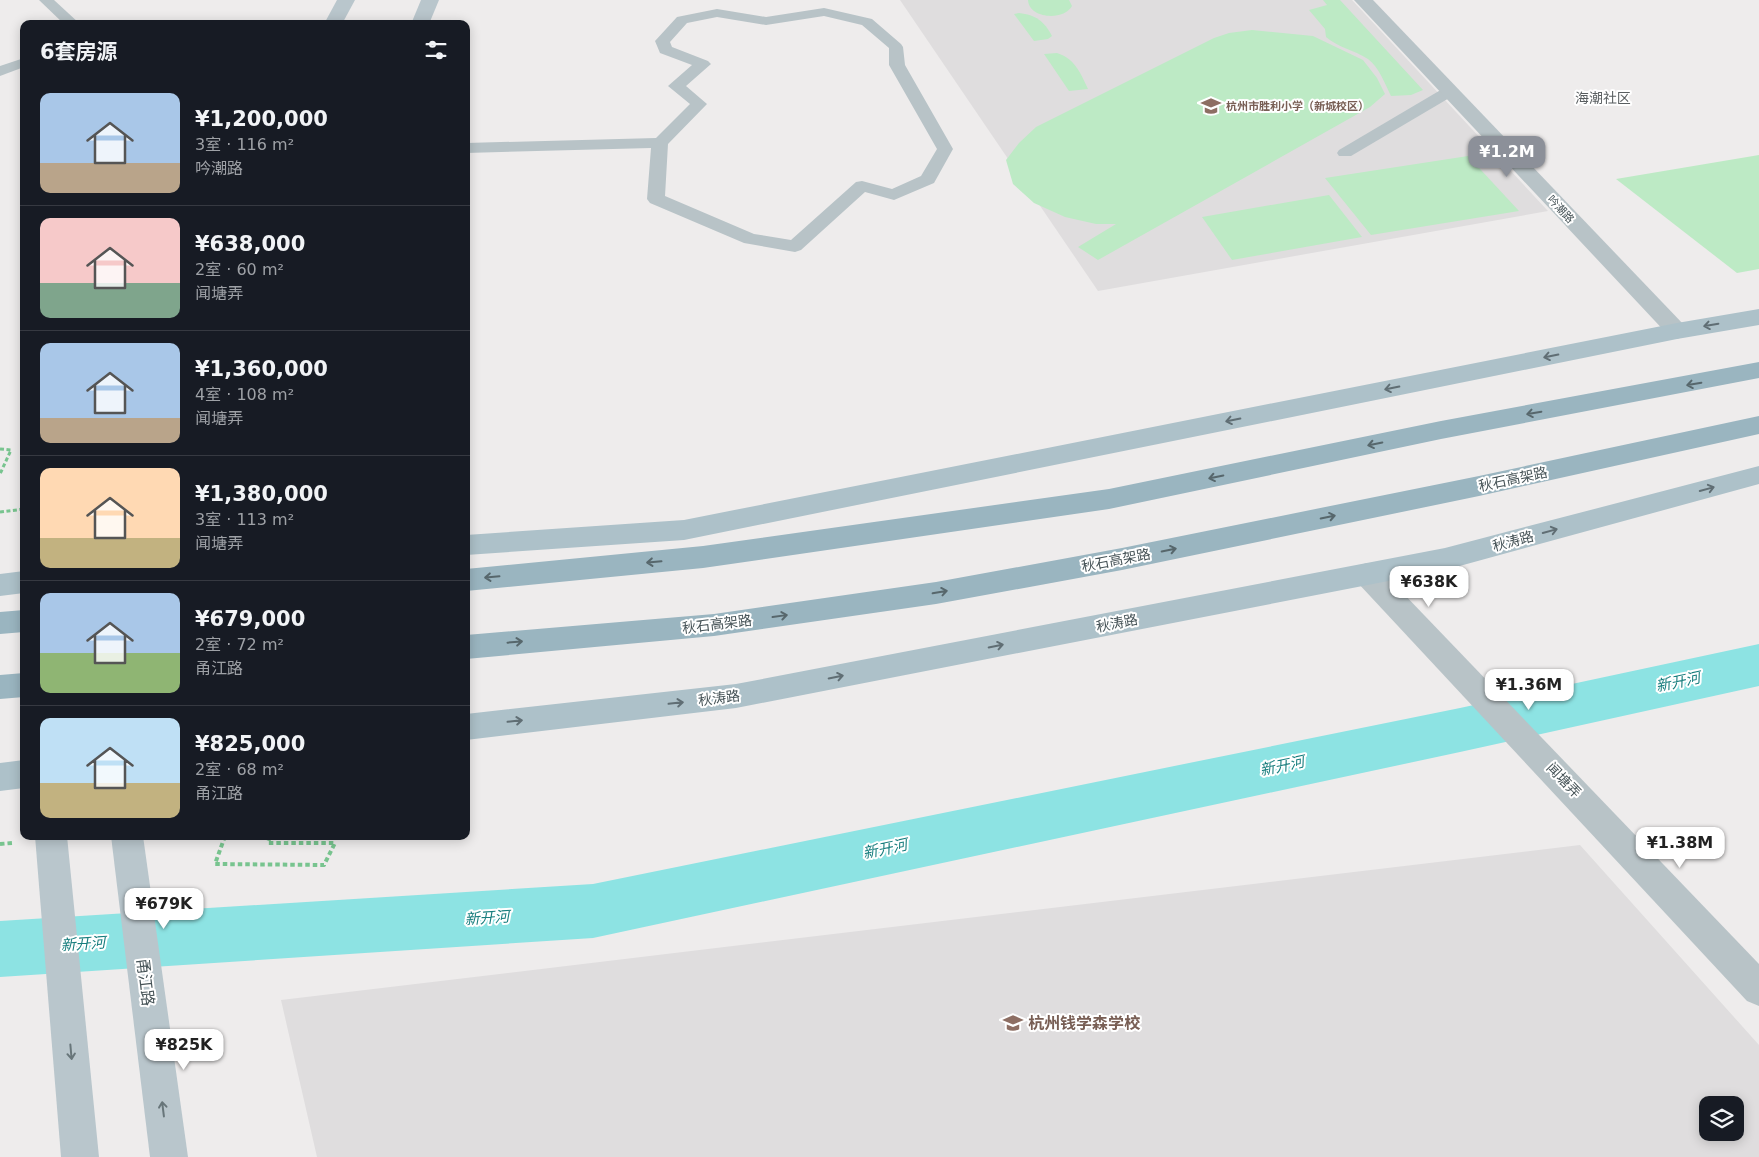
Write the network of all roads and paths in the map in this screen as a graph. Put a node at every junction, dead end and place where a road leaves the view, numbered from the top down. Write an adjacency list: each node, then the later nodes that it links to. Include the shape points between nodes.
1 (46, 0): 5 (lane)
2 (346, 0): 6 (main road)
3 (430, 0): 7 (main road)
4 (1363, 0): 10 (street, 吟潮路)
5 (68, 20)
6 (335, 20)
7 (422, 20)
8 (20, 64): 9 (lane)
9 (0, 71)
10 (1450, 91): 13 (lane); 15 (street, 吟潮路)
11 (660, 143): 11 (lane, via 656,199 750,240 795,246 862,186 894,195 928,179 945,149 897,65 896,47 866,22 824,12 766,21 717,13 682,20 662,40 665,50 704,64 676,86 699,104); 12 (lane)
12 (470, 148)
13 (1346, 153)
14 (1759, 317): 15 (main road, one-way to 15)
15 (1677, 331): 23 (main road, one-way to 23, via 684,530)
16 (1759, 370): 25 (highway, one-way to 25, via 1442,430 1109,499 703,557)
17 (1759, 425): 30 (highway, 秋石高架路, one-way to 17, via 714,625 936,593 1122,559)
18 (0, 449): 19 (path, via 11,450)
19 (0, 474)
20 (1759, 476): 24 (main road, 秋涛路, one-way to 20, via 1445,559)
21 (20, 510): 22 (path)
22 (0, 512)
23 (470, 545)
24 (1366, 574): 33 (main road, 秋涛路, one-way to 24, via 736,696); 40 (street, 闻塘弄)
25 (470, 580)
26 (20, 582): 27 (main road)
27 (0, 585)
28 (20, 622): 29 (highway)
29 (0, 624)
30 (470, 647)
31 (20, 685): 32 (highway)
32 (0, 687)
33 (470, 727)
34 (20, 774): 35 (main road)
35 (0, 777)
36 (51, 840): 41 (main road, one-way to 41)
37 (128, 840): 42 (main road, 甬江路, one-way to 37)
38 (224, 840): 39 (path, via 215,864 324,865 335,843 268,843)
39 (269, 840)
40 (1759, 989)
41 (80, 1157)
42 (169, 1157)

